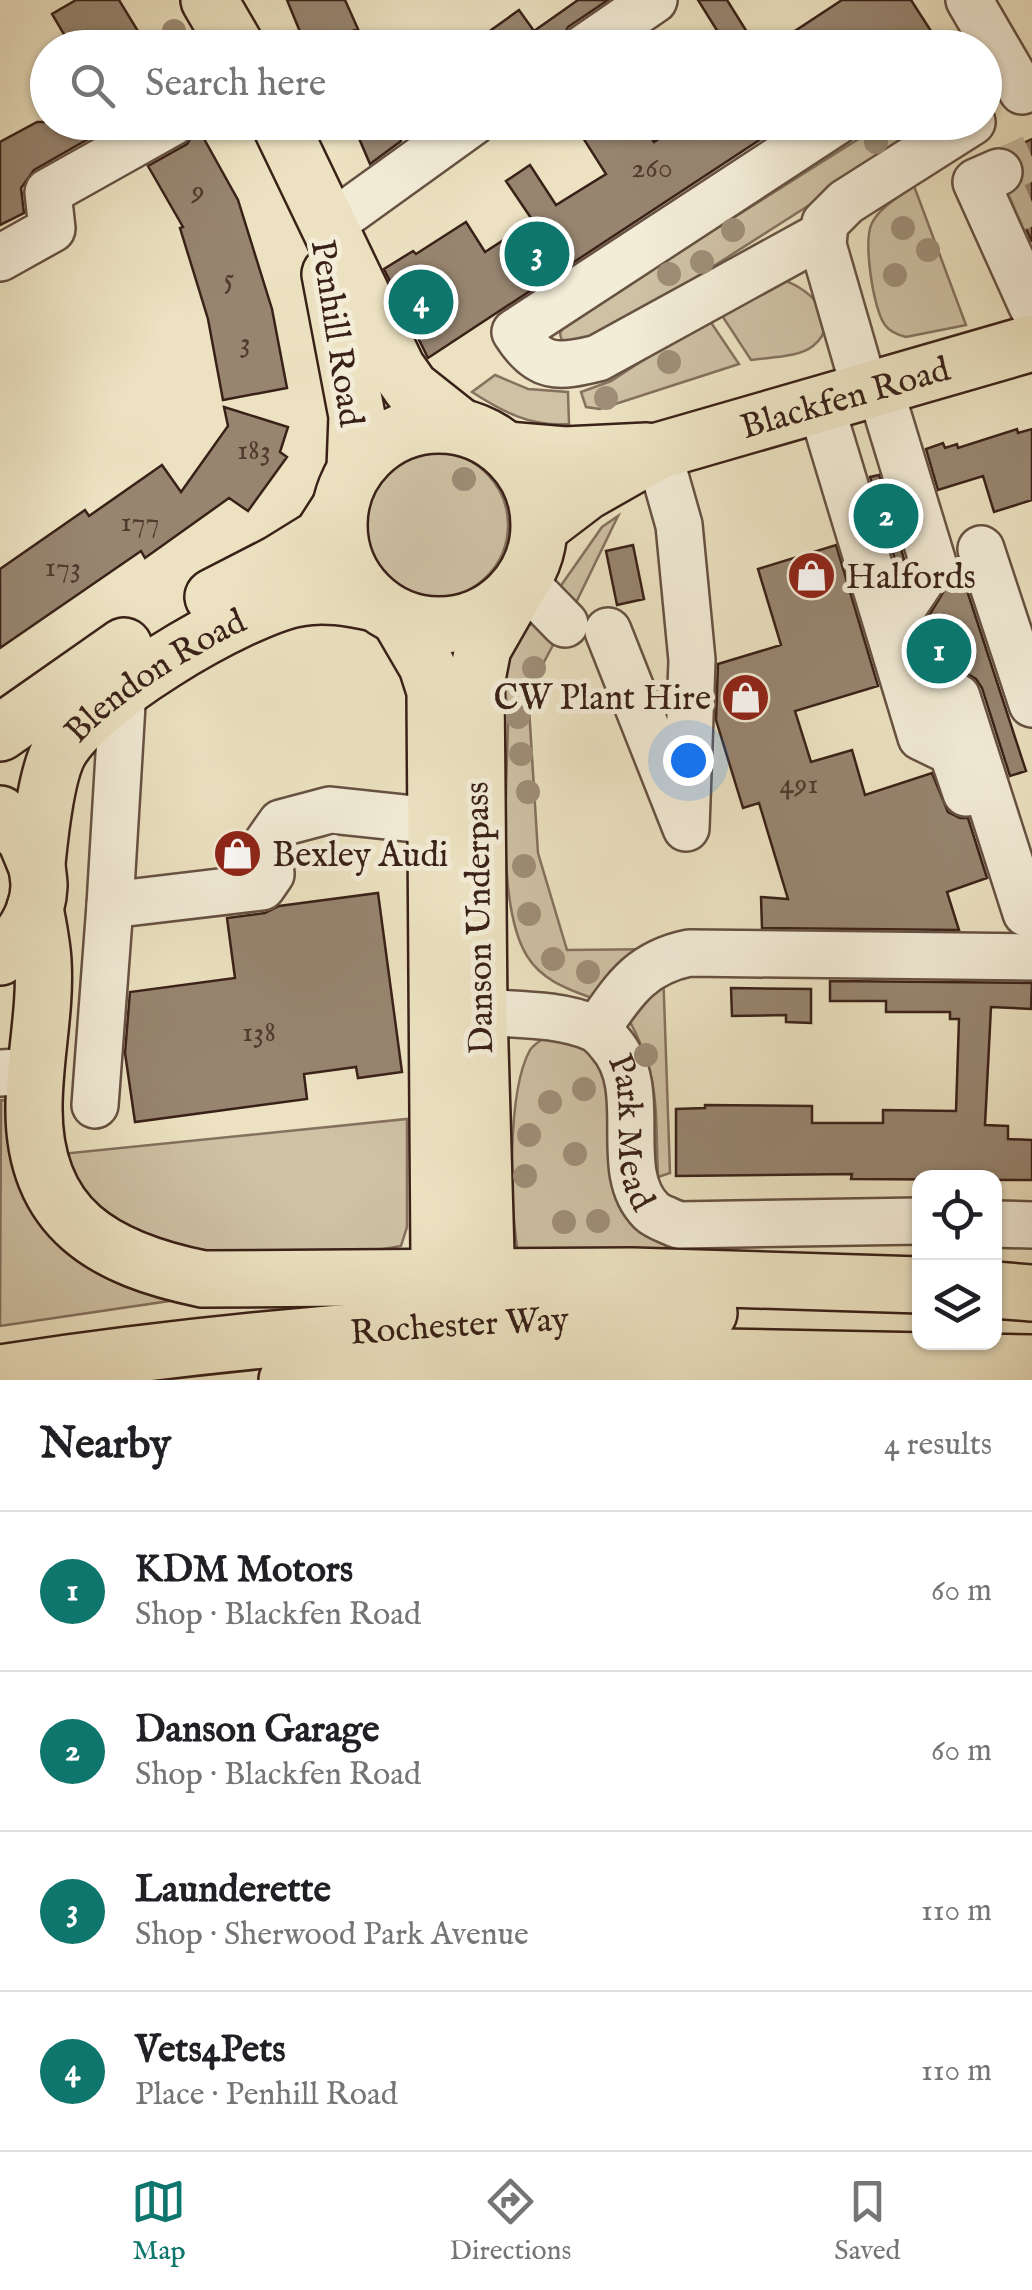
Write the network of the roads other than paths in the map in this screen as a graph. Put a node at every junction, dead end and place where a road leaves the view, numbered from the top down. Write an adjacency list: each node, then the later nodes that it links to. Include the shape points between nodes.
1 (209, 0): 3 (main road)
2 (654, 0): 4 (street)
3 (226, 30)
4 (610, 30)
5 (1002, 61): 6 (street)
6 (1027, 88): 7 (street)
7 (1002, 104)
8 (141, 140): 16 (street, via 48,192 52,230)
9 (288, 140): 13 (main road, Penhill Road)
10 (444, 140): 13 (street)
11 (808, 140): 15 (street, via 515,332 528,352 560,367 598,358)
12 (944, 140): 15 (street, via 846,202)
13 (322, 212): 19 (main road, Penhill Road, via 397,368 412,388); 21 (main road, Penhill Road, via 357,416)
14 (1010, 220): 17 (street)
15 (822, 236): 18 (street)
16 (0, 258)
17 (1031, 313): 18 (main road, Blackfen Road)
18 (855, 393): 20 (main road, Blackfen Road); 29 (street, via 847,492 921,737 952,752); 34 (street, via 933,564 898,615 925,706 957,697)
19 (482, 438): 20 (main road, Blackfen Road, via 565,456); 21 (main road, Penhill Road, via 429,425 400,432 375,447); 22 (main road, Penhill Road, via 524,472)
20 (658, 450): 22 (main road, Blackfen Road); 24 (street, via 679,525 692,660 686,828 586,628)
21 (347, 489): 25 (main road, Penhill Road, via 338,536 344,561 357,584); 28 (main road, Blendon Road, via 321,537 117,649)
22 (540, 528): 24 (main road)
23 (981, 549): 27 (street)
24 (519, 586): 25 (main road, via 491,612 461,624 430,626); 37 (main road, Danson Underpass, via 483,648 476,684)
25 (387, 611): 26 (main road, Blendon Road, via 336,596 297,598 195,643); 31 (main road, Danson Underpass, via 427,666 435,691)
26 (123, 688): 32 (main road, Blendon Road, via 63,742); 33 (street)
27 (1032, 704)
28 (0, 733)
29 (968, 798)
30 (0, 814): 32 (main road, via 25,838)
31 (434, 821): 33 (street, via 330,810 281,824 267,843 271,874 262,887); 37 (main road, Danson Underpass, via 463,1256)
32 (36, 887): 35 (main road, Blendon Road, via 26,929); 39 (main road, via 43,963)
33 (110, 905): 40 (street)
34 (1026, 913)
35 (0, 957)
36 (1032, 957): 38 (street, via 689,954 661,959 625,987)
37 (479, 1012): 38 (street, Park Mead)
38 (597, 1029): 41 (street, Park Mead, via 624,1058 633,1169 652,1212 678,1225)
39 (18, 1072): 44 (main road, via 36,1146 70,1220 108,1249 153,1269 203,1279 632,1276)
40 (96, 1105)
41 (912, 1221)
42 (1002, 1224): 43 (street)
43 (1032, 1225)
44 (912, 1286)
45 (1002, 1291): 46 (main road)
46 (1032, 1293)
47 (912, 1315): 51 (main road, Rochester Way, via 529,1318 336,1332)
48 (1002, 1316): 49 (main road)
49 (1032, 1317)
50 (1032, 1363): 52 (main road, Rochester Way, via 668,1356)
51 (0, 1373)
52 (287, 1380)

